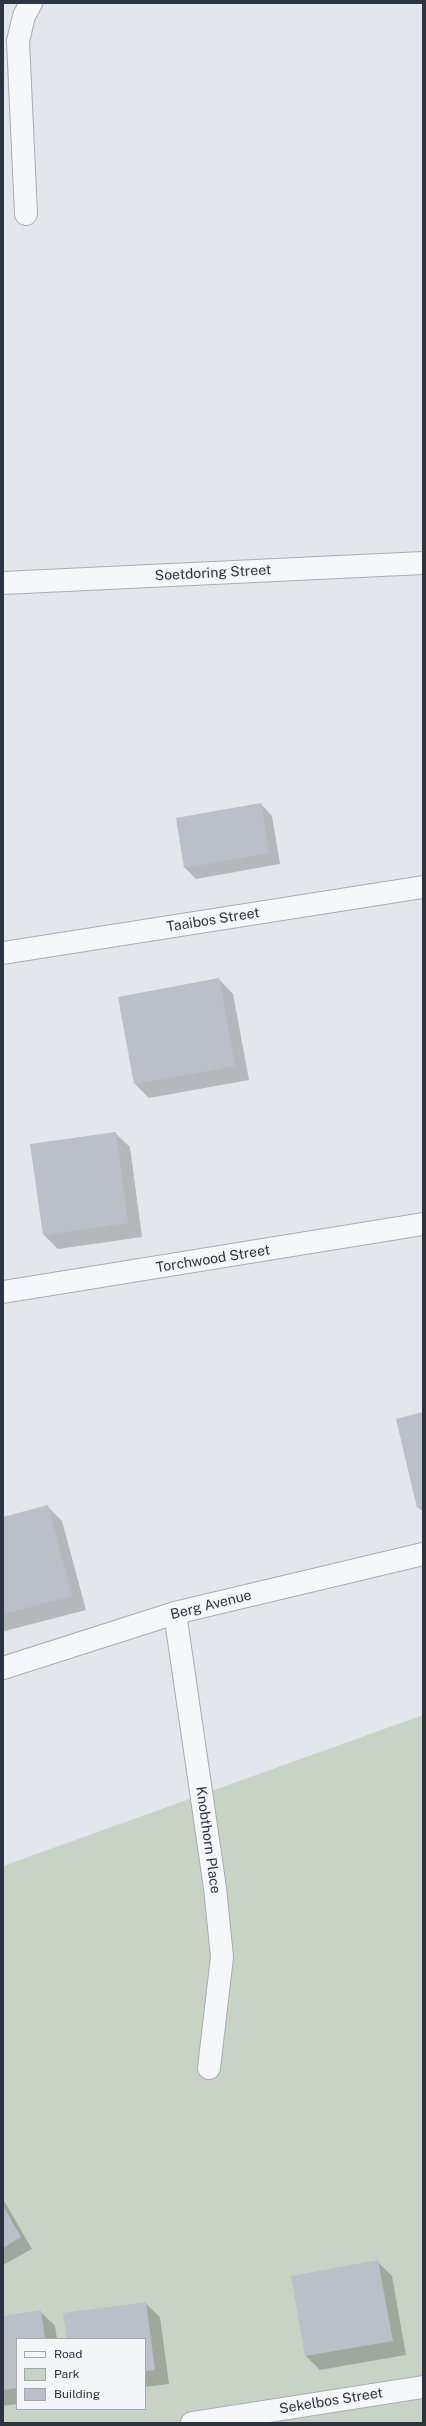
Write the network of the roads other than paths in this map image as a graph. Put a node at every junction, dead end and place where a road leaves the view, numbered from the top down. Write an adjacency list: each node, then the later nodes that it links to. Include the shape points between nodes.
1 (31, 3): 2 (street, via 24,16 18,41)
2 (26, 214)
3 (423, 563): 4 (street, Soetdoring Street)
4 (3, 583)
5 (423, 887): 6 (street, Taaibos Street)
6 (3, 953)
7 (423, 1224): 8 (street, Torchwood Street)
8 (3, 1292)
9 (423, 1554): 10 (street, Berg Avenue)
10 (175, 1613): 11 (street, Berg Avenue); 12 (street, Knobthorn Place, via 215,1888 222,1957)
11 (3, 1668)
12 (209, 2068)
13 (423, 2387): 14 (street, Sekelbos Street)
14 (192, 2423)

